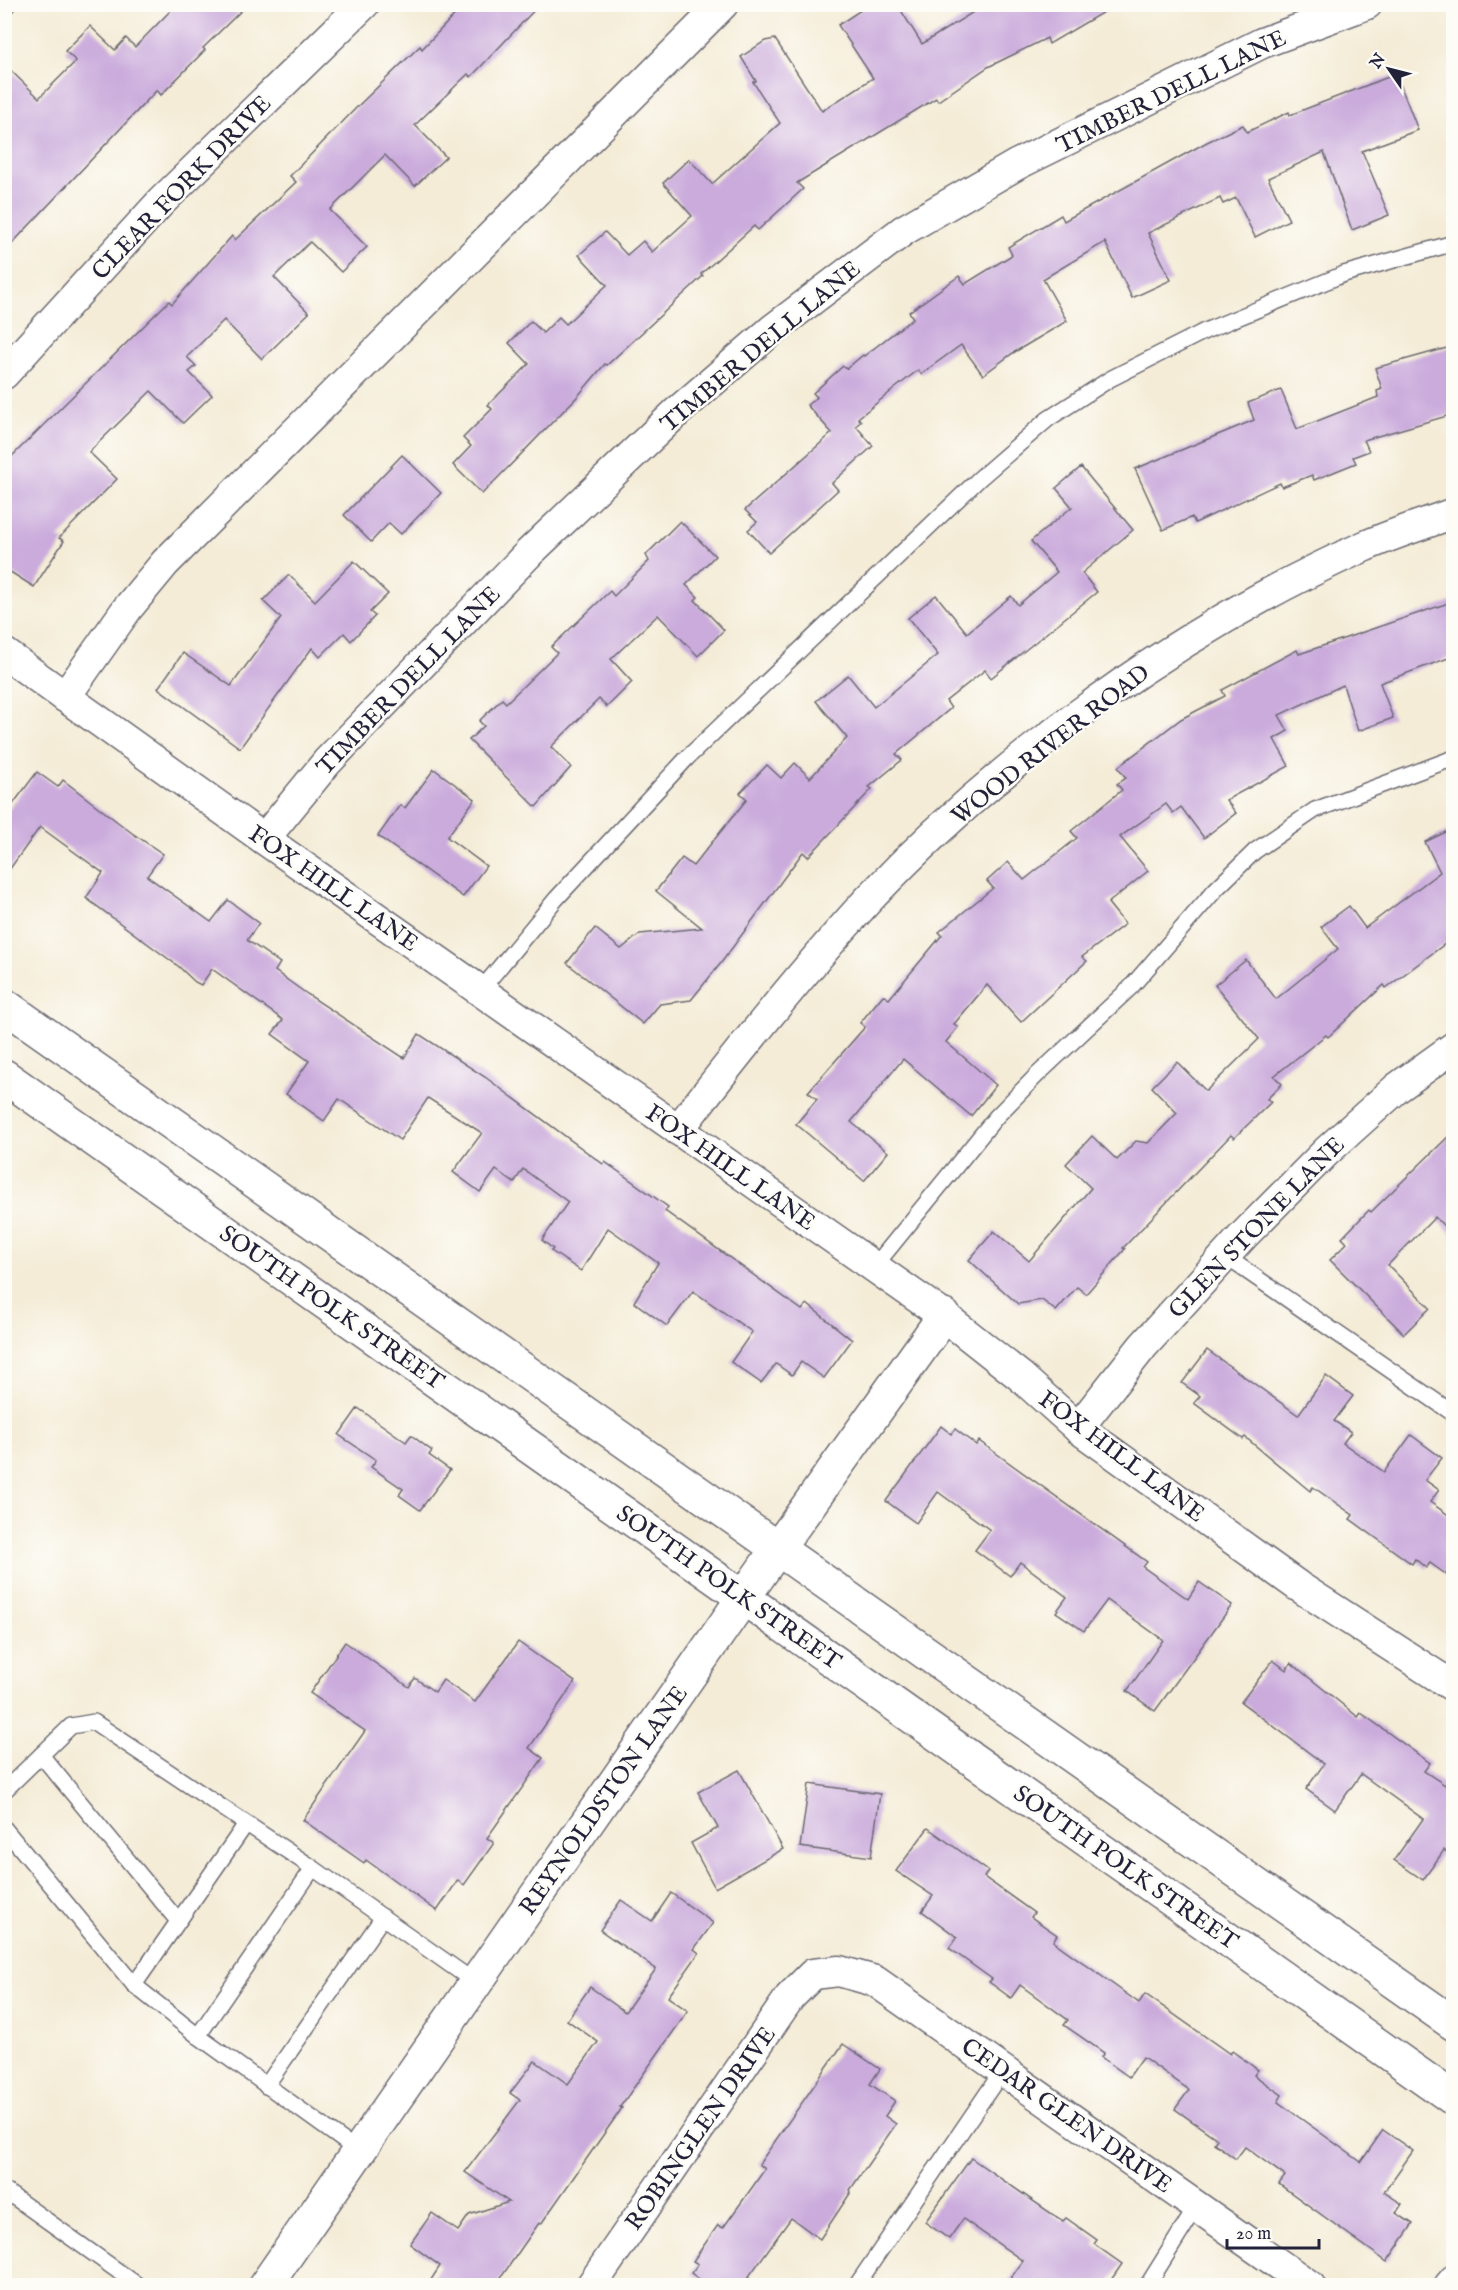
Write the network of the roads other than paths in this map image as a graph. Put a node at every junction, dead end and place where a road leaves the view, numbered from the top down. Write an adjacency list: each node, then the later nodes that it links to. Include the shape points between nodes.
1 (9, 4): 5 (lane)
2 (364, 4): 7 (street, CLEAR FORK DRIVE, via 161,202)
3 (723, 4): 10 (street, via 165,563)
4 (1366, 4): 12 (street, TIMBER DELL LANE, via 1262,43 1016,165 904,230 781,323 677,412 530,553 327,762)
5 (4, 9)
6 (1454, 243): 13 (lane, via 1344,274 1205,331 1110,379 1048,419 980,478 687,758 556,899)
7 (4, 374)
8 (1454, 513): 17 (street, WOOD RIVER ROAD, via 1366,545 1230,615 1107,693 1010,769 868,900 746,1042)
9 (4, 653): 10 (street, FOX HILL LANE)
10 (65, 696): 12 (street, FOX HILL LANE)
11 (1454, 758): 19 (lane, via 1315,810 1255,851 1131,987 996,1117)
12 (264, 839): 13 (street, FOX HILL LANE)
13 (480, 991): 17 (street, FOX HILL LANE)
14 (4, 1005): 23 (main road)
15 (1454, 1047): 18 (street, GLEN STONE LANE, via 1397,1088 1327,1151)
16 (4, 1076): 24 (main road, SOUTH POLK STREET)
17 (678, 1130): 19 (street, FOX HILL LANE)
18 (1225, 1257): 21 (lane); 22 (street, GLEN STONE LANE, via 1143,1346)
19 (874, 1267): 20 (street, FOX HILL LANE)
20 (944, 1316): 22 (street, FOX HILL LANE); 23 (main road, REYNOLDSTON LANE)
21 (1451, 1407)
22 (1078, 1428): 25 (street, FOX HILL LANE, via 1298,1586)
23 (778, 1548): 24 (main road, REYNOLDSTON LANE); 36 (main road)
24 (743, 1598): 34 (main road, REYNOLDSTON LANE); 40 (main road, SOUTH POLK STREET)
25 (1454, 1687)
26 (41, 1755): 27 (lane); 28 (lane, via 71,1726 94,1722); 32 (lane)
27 (4, 1791)
28 (246, 1824): 30 (lane); 32 (lane)
29 (4, 1828): 35 (lane)
30 (313, 1868): 31 (lane); 37 (lane)
31 (383, 1917): 34 (lane); 39 (lane)
32 (178, 1921): 35 (lane)
33 (813, 1974): 38 (street, CEDAR GLEN DRIVE, via 839,1971 875,1981); 47 (street, ROBINGLEN DRIVE, via 790,1997)
34 (476, 1983): 41 (main road, REYNOLDSTON LANE)
35 (134, 1985): 37 (lane)
36 (1454, 2024)
37 (198, 2036): 39 (lane)
38 (1003, 2070): 43 (street, CEDAR GLEN DRIVE); 48 (lane)
39 (266, 2086): 41 (lane)
40 (1454, 2098)
41 (358, 2151): 46 (main road, REYNOLDSTON LANE)
42 (4, 2190): 45 (lane)
43 (1197, 2206): 49 (lane); 50 (street, CEDAR GLEN DRIVE)
44 (1454, 2280): 51 (street)
45 (139, 2286)
46 (265, 2286)
47 (591, 2286)
48 (856, 2286)
49 (1147, 2286)
50 (1310, 2286)
51 (1449, 2286)

